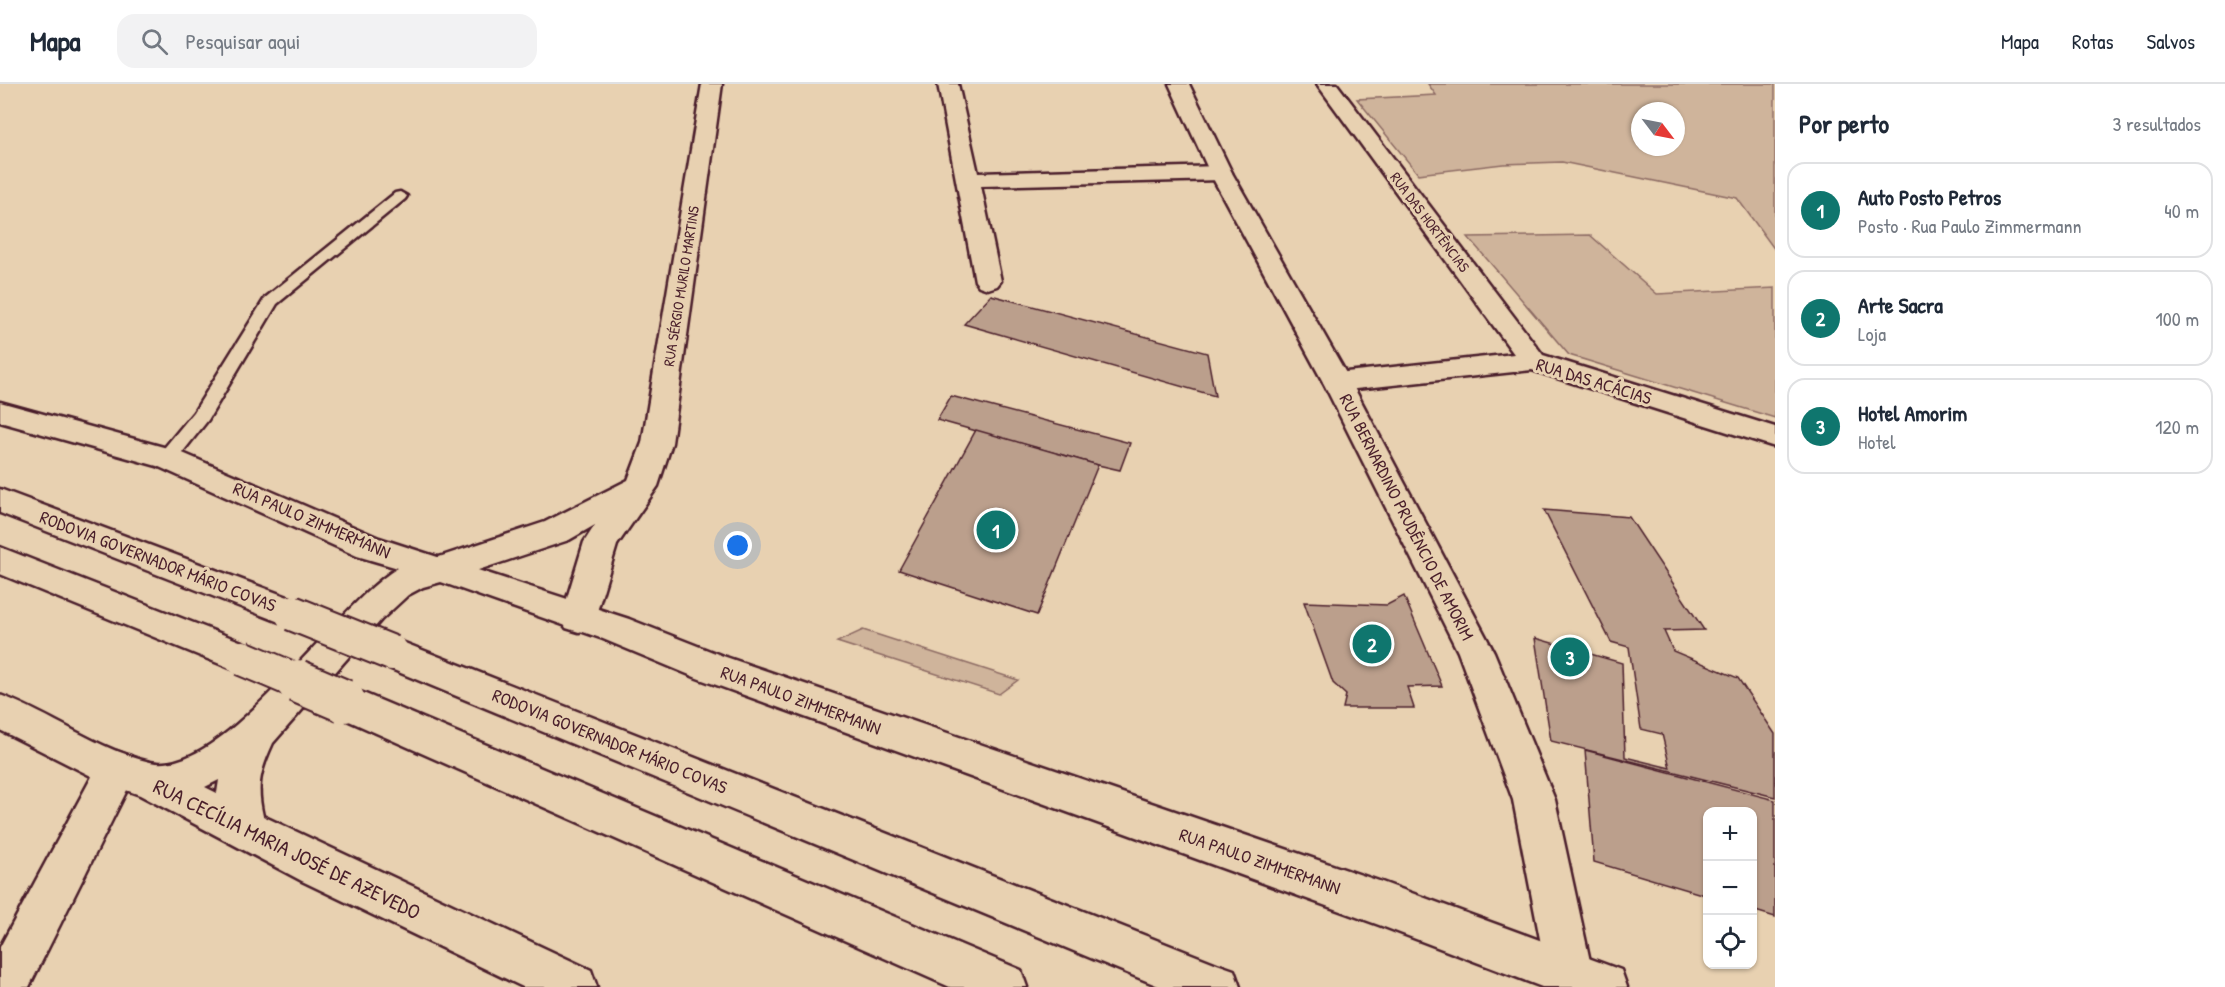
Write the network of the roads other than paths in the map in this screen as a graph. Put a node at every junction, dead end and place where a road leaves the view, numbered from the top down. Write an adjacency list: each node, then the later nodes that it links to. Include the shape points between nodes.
1 (712, 84): 14 (main road, RUA SÉRGIO MURILO MARTINS, via 657,443)
2 (948, 84): 6 (main road)
3 (1179, 84): 5 (main road, RUA BERNARDINO PRUDÊNCIO DE AMORIM)
4 (1327, 84): 9 (main road, RUA DAS HORTÊNCIAS)
5 (1221, 173): 6 (main road); 10 (main road, RUA BERNARDINO PRUDÊNCIO DE AMORIM)
6 (969, 180): 8 (main road)
7 (400, 196): 13 (lane, via 271,301 201,416)
8 (988, 281)
9 (1533, 361): 10 (main road, RUA DAS ACÁCIAS); 12 (main road, RUA DAS ACÁCIAS)
10 (1337, 382): 26 (main road, RUA BERNARDINO PRUDÊNCIO DE AMORIM, via 1476,652 1530,789)
11 (0, 412): 13 (main road, RUA PAULO ZIMMERMANN)
12 (1775, 437)
13 (167, 458): 16 (main road, RUA PAULO ZIMMERMANN)
14 (642, 486): 18 (main road, via 557,531); 21 (main road, RUA SÉRGIO MURILO MARTINS, via 601,542)
15 (0, 500): 30 (main road, RODOVIA GOVERNADOR MÁRIO COVAS, bridge, via 392,652)
16 (369, 547): 18 (main road, RUA PAULO ZIMMERMANN); 20 (main road)
17 (0, 560): 29 (main road, bridge, via 344,701)
18 (442, 568): 19 (main road, RUA PAULO ZIMMERMANN); 20 (main road, via 413,576)
19 (494, 589): 20 (main road, via 414,597); 21 (main road, RUA PAULO ZIMMERMANN)
20 (369, 610): 23 (main road)
21 (579, 618): 26 (main road, RUA PAULO ZIMMERMANN, via 616,628 710,667 1379,903)
22 (0, 712): 24 (main road, RUA CECÍLIA MARIA JOSÉ DE AZEVEDO)
23 (258, 732): 24 (main road, via 224,757 186,777); 25 (main road, via 242,767 237,793)
24 (134, 775): 25 (main road, RUA CECÍLIA MARIA JOSÉ DE AZEVEDO); 27 (main road)
25 (244, 826): 28 (main road, RUA CECÍLIA MARIA JOSÉ DE AZEVEDO, via 317,866)
26 (1587, 981)
27 (4, 987)
28 (574, 987)
29 (1004, 987)
30 (1217, 987)

